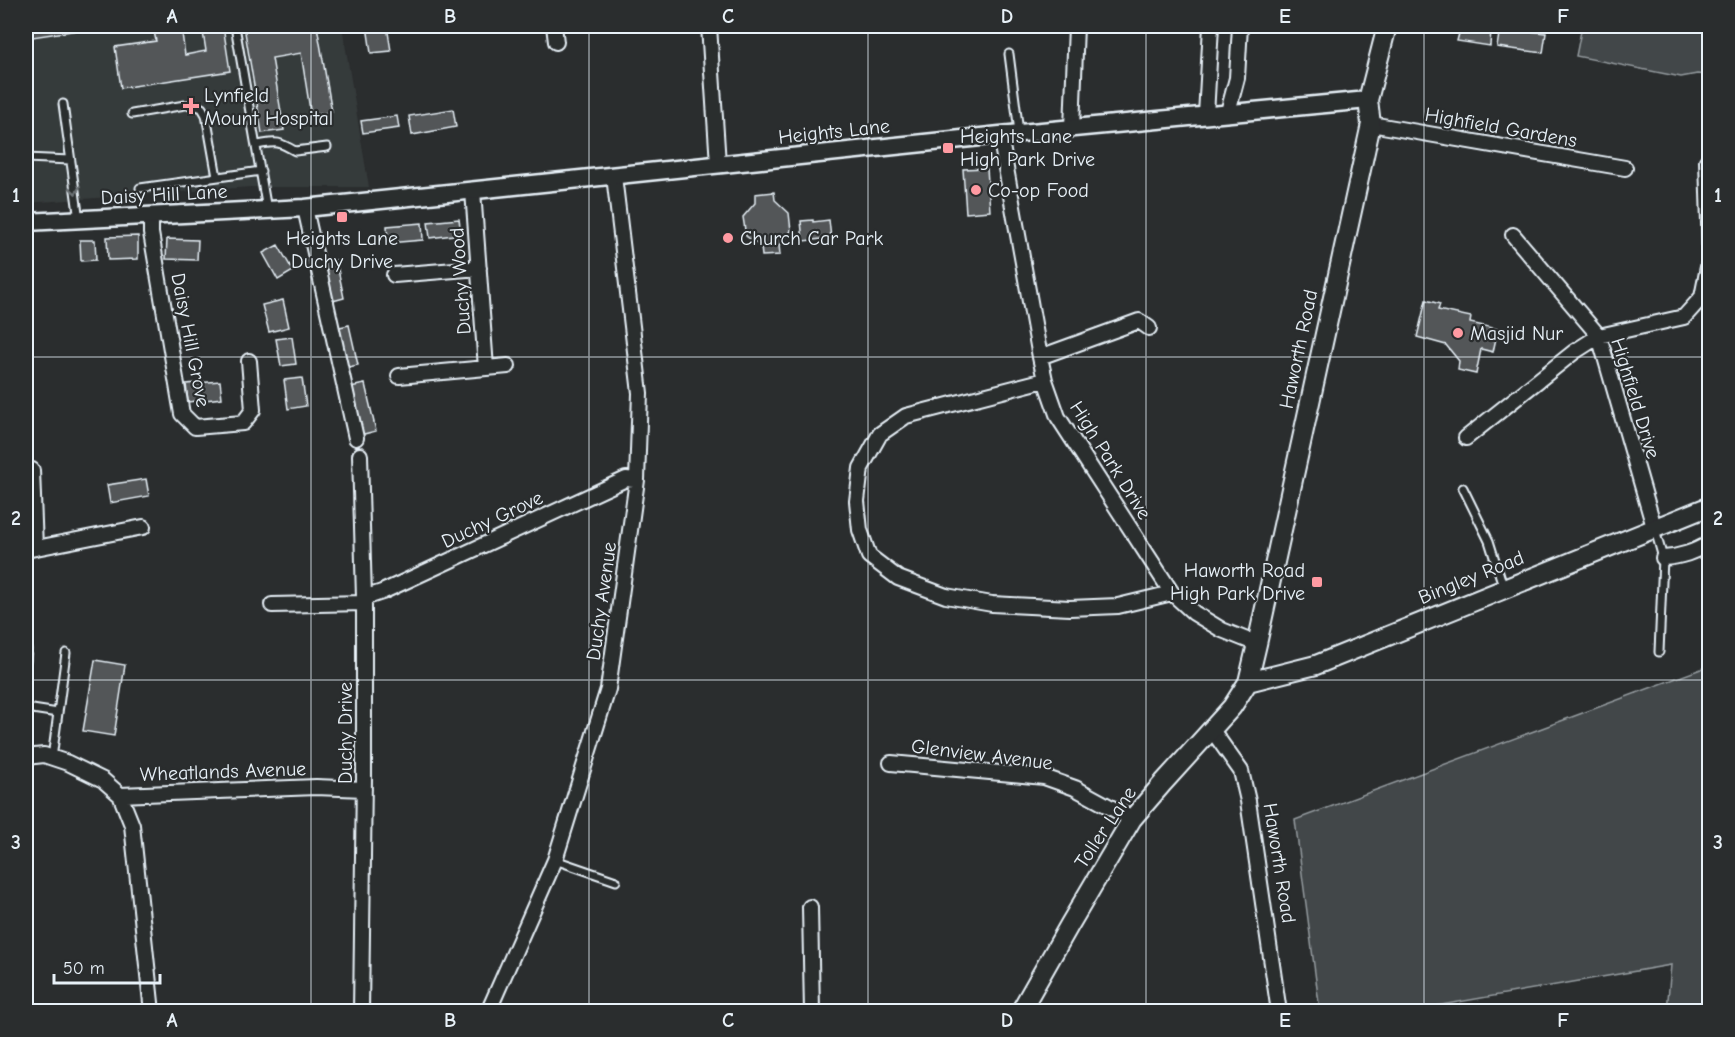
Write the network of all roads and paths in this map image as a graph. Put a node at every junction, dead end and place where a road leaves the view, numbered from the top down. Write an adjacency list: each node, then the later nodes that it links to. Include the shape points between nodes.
1 (235, 26): 19 (lane)
2 (554, 26): 8 (street)
3 (709, 26): 24 (street)
4 (1076, 26): 16 (street)
5 (1212, 26): 14 (street)
6 (1240, 26): 12 (street, via 1237,78)
7 (1387, 26): 10 (main road, Haworth Road)
8 (556, 42)
9 (1009, 54): 17 (lane)
10 (1368, 100): 12 (street, Heights Lane); 15 (main road, Haworth Road)
11 (63, 104): 22 (lane)
12 (1228, 112): 14 (street, Heights Lane)
13 (132, 114): 28 (lane, via 185,105 202,108)
14 (1206, 115): 16 (street, Heights Lane)
15 (1371, 124): 25 (street, Highfield Gardens); 64 (main road, Haworth Road)
16 (1072, 128): 17 (street, Heights Lane)
17 (1019, 133): 18 (street, Heights Lane)
18 (1000, 135): 24 (street, Heights Lane); 42 (street, High Park Drive)
19 (256, 145): 20 (lane, via 279,142 295,151); 26 (lane)
20 (327, 147)
21 (26, 158): 22 (lane)
22 (70, 160): 34 (lane, one-way to 34)
23 (1707, 161): 37 (street)
24 (718, 164): 27 (street, Heights Lane)
25 (1625, 168)
26 (261, 171): 28 (lane); 32 (lane)
27 (614, 176): 30 (street, Heights Lane); 52 (street, Duchy Avenue, via 640,393)
28 (217, 177): 29 (lane)
29 (140, 188)
30 (472, 191): 31 (street, Heights Lane); 38 (street, Duchy Wood)
31 (305, 208): 32 (street, Daisy Hill Lane); 48 (street)
32 (267, 210): 33 (street, Daisy Hill Lane)
33 (151, 216): 34 (street, Daisy Hill Lane); 43 (street, Daisy Hill Grove, via 182,414 195,427 243,423 253,410)
34 (79, 220): 35 (street, Daisy Hill Lane)
35 (26, 222)
36 (1513, 235): 41 (street, Highfield Drive)
37 (1710, 256): 41 (street, via 1702,297 1684,317)
38 (479, 268): 39 (street); 45 (street, Duchy Wood)
39 (394, 274)
40 (1149, 328): 42 (street, via 1139,321)
41 (1599, 336): 49 (street); 56 (street, Highfield Drive)
42 (1040, 357): 47 (street, High Park Drive)
43 (249, 361)
44 (508, 366): 45 (street)
45 (486, 368): 46 (street)
46 (399, 376)
47 (1045, 380): 61 (street, High Park Drive, via 1058,417); 61 (street, via 906,416 880,434 861,468 857,501 860,530 869,556 898,578 946,596 992,604 1118,606)
48 (356, 438)
49 (1466, 438)
50 (360, 455): 62 (street, Duchy Drive)
51 (32, 470): 58 (street)
52 (637, 480): 62 (street, Duchy Grove, via 626,479); 79 (street, Duchy Avenue, via 609,689)
53 (1463, 488): 60 (lane, via 1489,541)
54 (1710, 506): 56 (main road, Bingley Road)
55 (143, 527): 58 (street)
56 (1654, 527): 59 (lane); 60 (main road, Bingley Road)
57 (1710, 543): 59 (street, via 1690,554)
58 (30, 549)
59 (1663, 558): 66 (lane)
60 (1504, 589): 69 (main road, Bingley Road, via 1316,665)
61 (1172, 593): 64 (street, High Park Drive, via 1222,630)
62 (364, 600): 63 (street, Duchy Grove); 76 (street, Duchy Drive)
63 (272, 605)
64 (1257, 644): 69 (main road, Haworth Road)
65 (27, 649): 68 (lane)
66 (1659, 652)
67 (66, 653): 71 (lane)
68 (26, 661)
69 (1248, 682): 72 (main road, Toller Lane)
70 (26, 708): 71 (lane)
71 (58, 713): 74 (lane)
72 (1212, 730): 78 (main road, Toller Lane); 87 (street, Haworth Road, via 1241,771)
73 (26, 757): 74 (street)
74 (52, 758): 77 (street, via 104,780)
75 (891, 763): 78 (street, Glenview Avenue, via 1044,777 1075,788)
76 (364, 789): 77 (street, Wheatlands Avenue, via 316,787); 83 (street, Duchy Drive)
77 (120, 795): 82 (street, via 132,825)
78 (1132, 819): 86 (main road, Toller Lane)
79 (555, 860): 80 (lane); 84 (street, Duchy Avenue)
80 (616, 882)
81 (810, 907): 85 (street)
82 (152, 1011)
83 (361, 1011)
84 (488, 1011)
85 (812, 1011)
86 (1020, 1011)
87 (1279, 1011)

